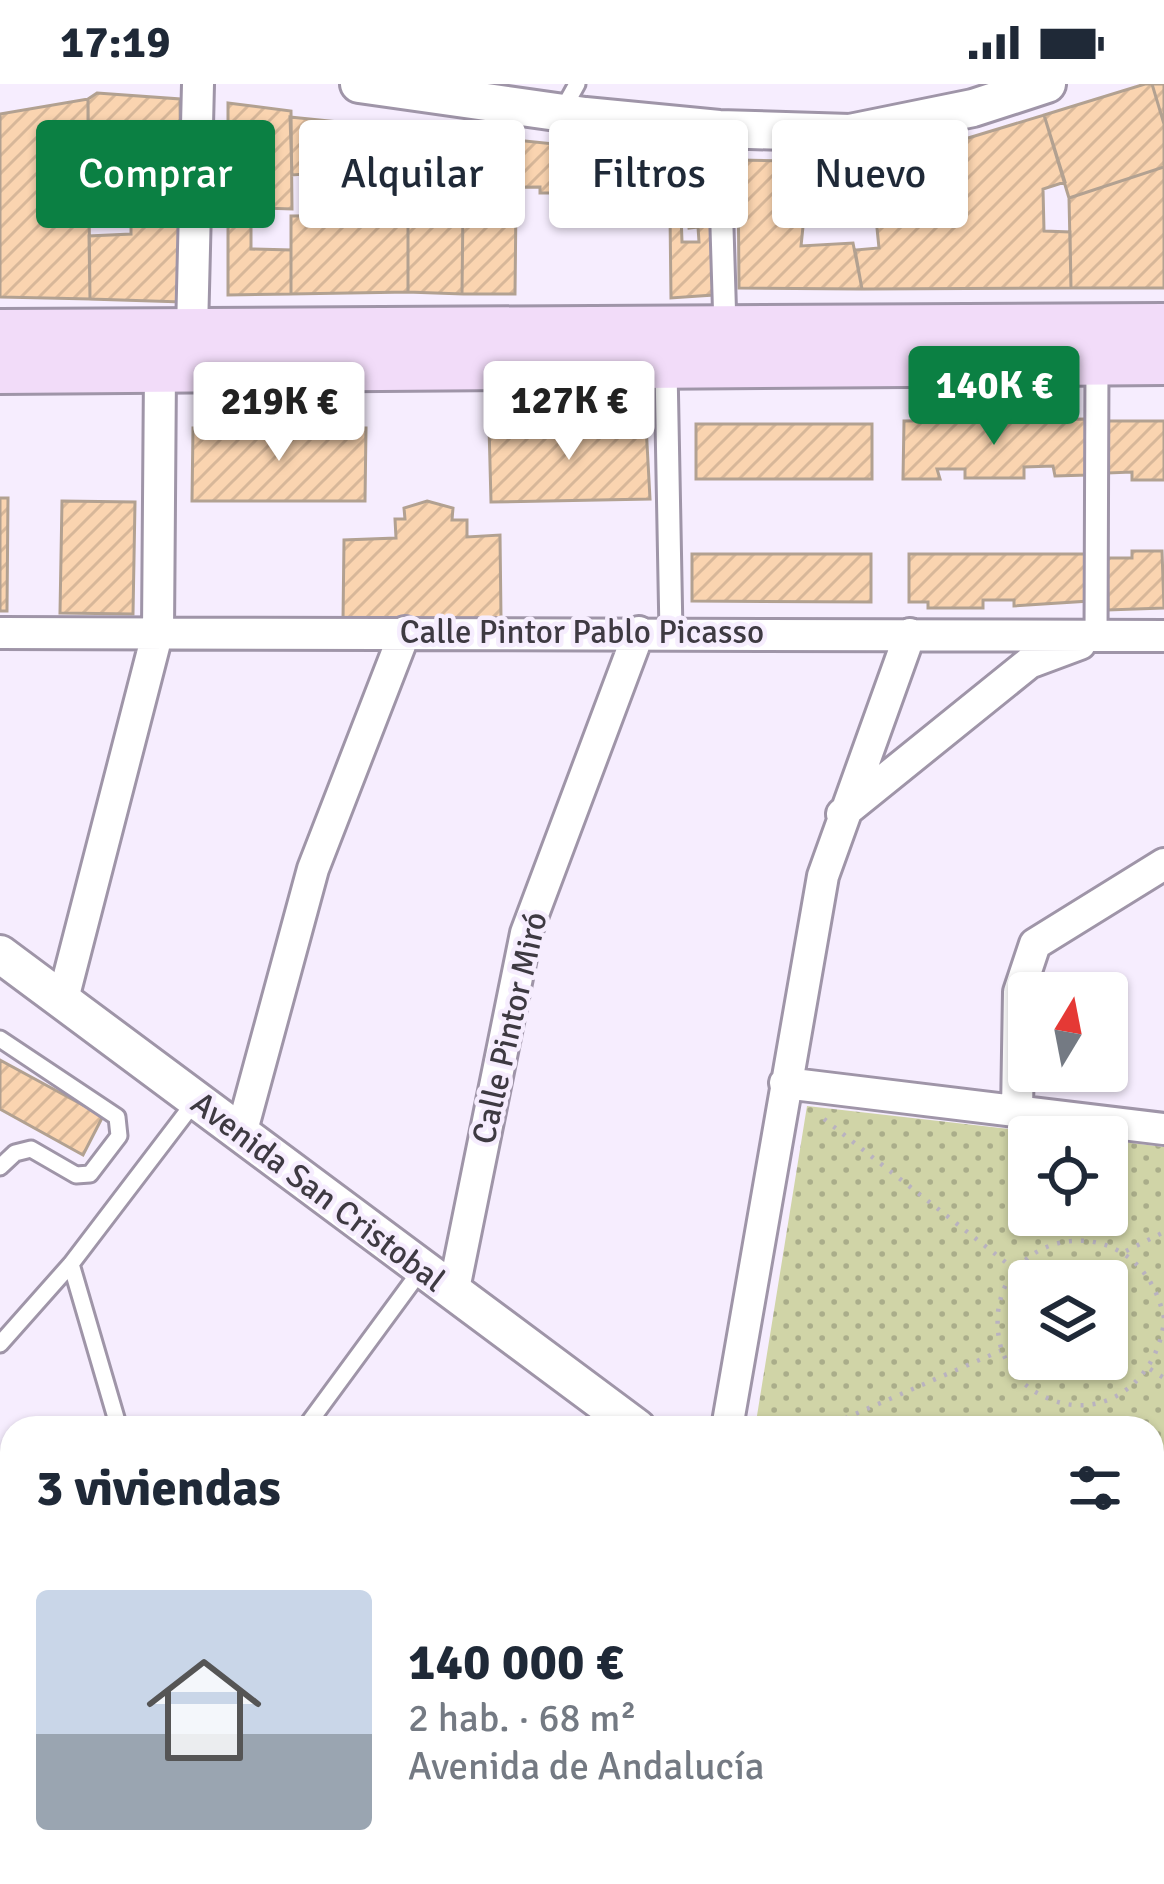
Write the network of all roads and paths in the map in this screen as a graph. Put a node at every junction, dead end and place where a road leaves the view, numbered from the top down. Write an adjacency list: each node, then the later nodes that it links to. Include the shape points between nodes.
1 (198, 84): 11 (street)
2 (359, 84): 4 (street)
3 (1047, 84): 6 (street, via 850,133)
4 (569, 99): 5 (street)
5 (674, 120)
6 (748, 130)
7 (722, 228): 9 (street)
8 (1164, 325): 9 (main road)
9 (725, 327): 11 (main road)
10 (0, 331): 11 (main road)
11 (191, 331)
12 (1164, 363): 13 (main road)
13 (1097, 364): 14 (main road); 24 (street)
14 (666, 368): 15 (main road); 21 (street)
15 (160, 371): 16 (main road); 17 (street)
16 (0, 372)
17 (158, 631): 18 (street, Calle Pintor Pablo Picasso); 20 (street, Calle Pintor Pablo Picasso); 30 (street)
18 (405, 632): 19 (street, Calle Pintor Pablo Picasso); 36 (street, via 314,869)
19 (639, 632): 21 (street, Calle Pintor Pablo Picasso); 45 (street, Calle Pintor Miró, via 526,933)
20 (0, 633)
21 (671, 633): 22 (street, Calle Pintor Pablo Picasso)
22 (910, 634): 24 (street, Calle Pintor Pablo Picasso); 25 (street)
23 (1164, 636): 24 (street, Calle Pintor Pablo Picasso)
24 (1096, 638): 25 (street, via 1029,663)
25 (841, 814): 32 (street)
26 (1164, 864): 27 (street)
27 (1132, 884): 28 (street); 34 (street, via 1035,944 1019,992)
28 (1164, 895)
29 (0, 953): 30 (street, Avenida San Cristobal)
30 (63, 999): 33 (street, Avenida San Cristobal)
31 (0, 1039): 37 (lane, via 100,1101 117,1117 118,1136 90,1174 76,1175 31,1150)
32 (784, 1083): 34 (street); 41 (path); 54 (street)
33 (196, 1100): 36 (street, Avenida San Cristobal); 42 (lane)
34 (1017, 1111): 35 (street)
35 (1164, 1129)
36 (241, 1134): 43 (street, Avenida San Cristobal)
37 (0, 1167)
38 (1164, 1232): 39 (path)
39 (1125, 1252): 40 (path, via 1079,1239); 46 (path, via 1146,1270)
40 (1026, 1260)
41 (1008, 1263)
42 (70, 1264): 47 (lane); 51 (lane)
43 (421, 1270): 45 (street, Avenida San Cristobal); 52 (lane)
44 (1008, 1283): 48 (path, via 997,1322)
45 (453, 1294): 53 (street, Avenida San Cristobal)
46 (1164, 1319): 49 (path)
47 (0, 1344)
48 (1002, 1350): 49 (path, via 1033,1391 1057,1402 1109,1401); 55 (path)
49 (1150, 1369): 50 (path)
50 (1164, 1378)
51 (115, 1416)
52 (314, 1416)
53 (621, 1416)
54 (729, 1416)
55 (851, 1416)

